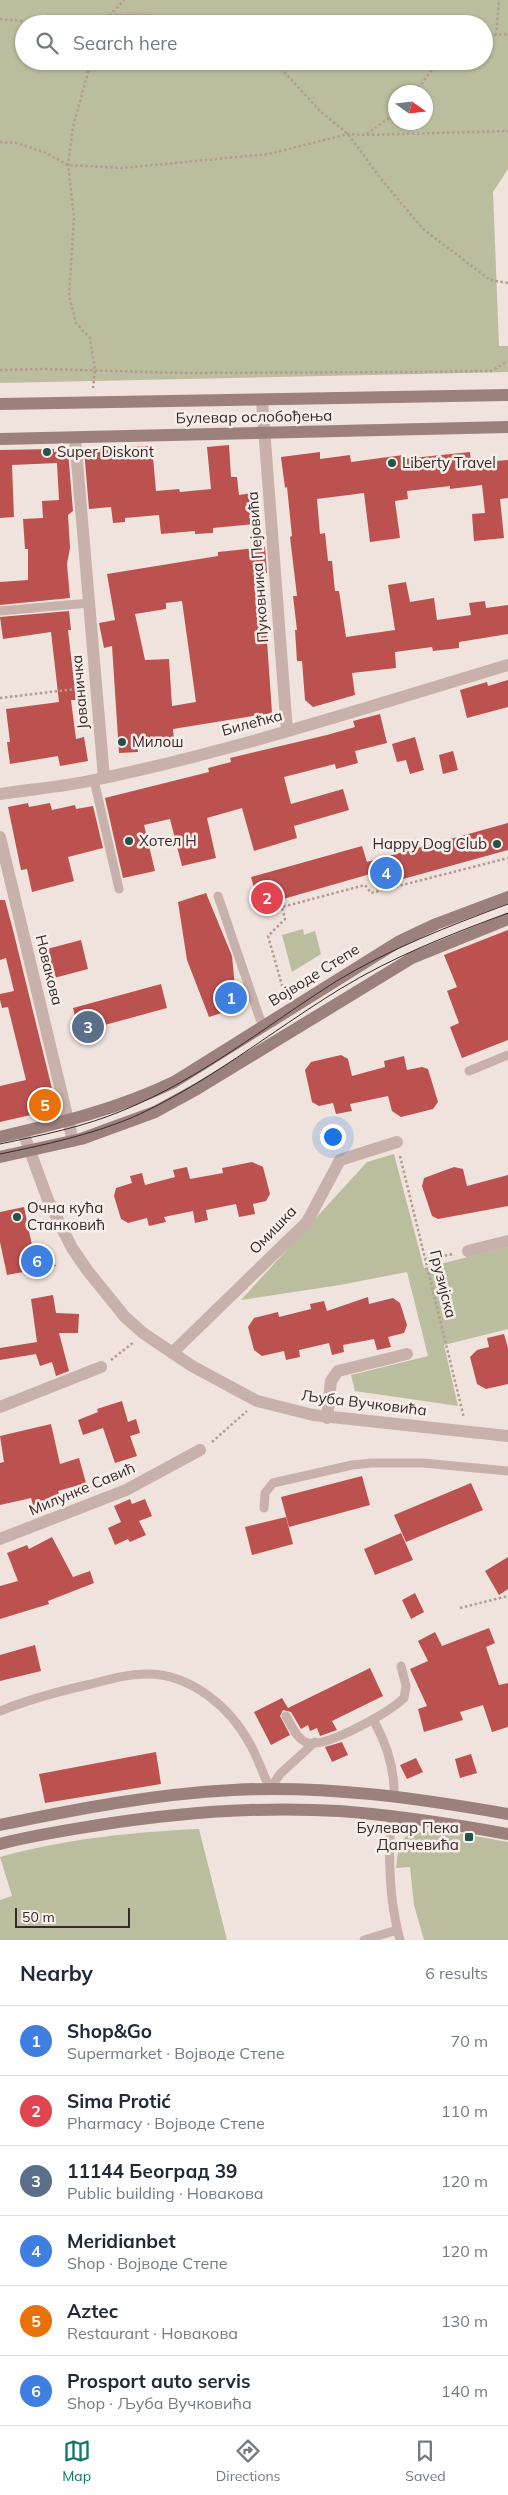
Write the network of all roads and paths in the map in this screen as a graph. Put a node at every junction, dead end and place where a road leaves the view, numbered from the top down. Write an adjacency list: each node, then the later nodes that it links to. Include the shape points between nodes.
1 (124, 0): 3 (path)
2 (499, 0): 10 (path)
3 (110, 14): 4 (path); 5 (path)
4 (103, 15)
5 (150, 15)
6 (0, 19): 7 (path)
7 (15, 20)
8 (508, 34): 10 (path)
9 (493, 35): 10 (path)
10 (496, 35)
11 (89, 70): 20 (path, via 73,126)
12 (282, 70): 17 (path, via 320,111)
13 (432, 70): 14 (path)
14 (420, 85)
15 (388, 119): 18 (path)
16 (508, 131): 18 (path)
17 (348, 134): 18 (path); 20 (path, via 269,154 122,168); 21 (path, via 423,229 490,280)
18 (365, 135)
19 (0, 142): 20 (path, via 16,143 44,152)
20 (68, 165): 24 (path, via 74,217 69,296 76,323 90,338)
21 (508, 283)
22 (508, 361): 24 (path, via 491,371 190,373)
23 (0, 370): 24 (path)
24 (95, 370): 25 (path)
25 (93, 392)
26 (508, 395): 27 (main road, Булевар ослобођења)
27 (262, 401): 28 (main road, Булевар ослобођења); 30 (street, Пуковника Пејовића)
28 (0, 404)
29 (508, 427): 30 (main road, Булевар ослобођења)
30 (264, 432): 31 (main road, Булевар ослобођења); 38 (street, Пуковника Пејовића)
31 (75, 438): 32 (main road, Булевар ослобођења); 33 (street, Јованичка)
32 (0, 439)
33 (88, 604): 34 (lane); 39 (street, Јованичка)
34 (0, 611)
35 (508, 665): 38 (street, Билећка)
36 (86, 687): 37 (path)
37 (0, 698)
38 (287, 731): 39 (street, Билећка)
39 (99, 779): 40 (street, Билећка); 43 (lane)
40 (0, 794)
41 (0, 837): 51 (street, Новакова)
42 (508, 858): 47 (path, via 371,893 365,885 282,907 285,919 268,936)
43 (119, 889)
44 (218, 896): 48 (lane)
45 (508, 897): 48 (main road, Војводе Степе, via 398,942)
46 (508, 919): 54 (main road, via 412,958 197,1090 155,1112)
47 (287, 1002)
48 (264, 1025): 51 (main road, Војводе Степе, via 174,1082 122,1105)
49 (508, 1054): 50 (lane)
50 (469, 1071)
51 (69, 1121): 52 (main road, Војводе Степе); 54 (street, Новакова)
52 (23, 1132): 53 (main road, Војводе Степе); 56 (street, Љуба Вучковића)
53 (0, 1137)
54 (73, 1141): 56 (main road)
55 (397, 1142): 60 (path, Грузијска); 62 (street, Омишка, via 340,1160 307,1222)
56 (29, 1151): 57 (main road); 61 (street, Љуба Вучковића, via 72,1248 108,1298)
57 (0, 1157)
58 (508, 1241): 59 (street)
59 (468, 1251): 60 (path)
60 (426, 1259): 68 (path, Грузијска)
61 (143, 1333): 62 (street, Љуба Вучковића); 64 (path)
62 (172, 1353): 65 (street, Љуба Вучковића)
63 (407, 1354): 67 (street, via 338,1371 331,1382)
64 (102, 1367): 66 (street)
65 (257, 1401): 67 (street, Љуба Вучковића); 70 (path, via 235,1424)
66 (0, 1407)
67 (327, 1418): 68 (street, Љуба Вучковића)
68 (468, 1432): 69 (street, Љуба Вучковића)
69 (508, 1436)
70 (200, 1450): 73 (street, Милунке Савић, via 126,1490)
71 (508, 1471): 72 (lane, via 423,1462 352,1465 273,1483 265,1492)
72 (264, 1508)
73 (0, 1539)
74 (508, 1596): 75 (path)
75 (460, 1608)
76 (401, 1666): 79 (lane, via 406,1686 404,1698)
77 (0, 1711): 81 (lane, via 27,1700 125,1676 149,1674 171,1677 200,1689 232,1720 249,1742)
78 (286, 1716): 80 (lane, via 300,1739)
79 (374, 1720): 80 (lane); 82 (lane, via 389,1757)
80 (314, 1742): 81 (lane, via 280,1774)
81 (270, 1789): 82 (main road); 85 (main road, via 183,1794 112,1803)
82 (394, 1796): 83 (main road); 84 (main road)
83 (508, 1814)
84 (391, 1816): 86 (main road); 87 (main road, via 296,1810 198,1812 116,1822); 88 (lane, via 390,1882)
85 (0, 1824)
86 (508, 1834)
87 (0, 1844)
88 (397, 1930): 89 (lane); 90 (lane)
89 (364, 1940)
90 (400, 1940)

